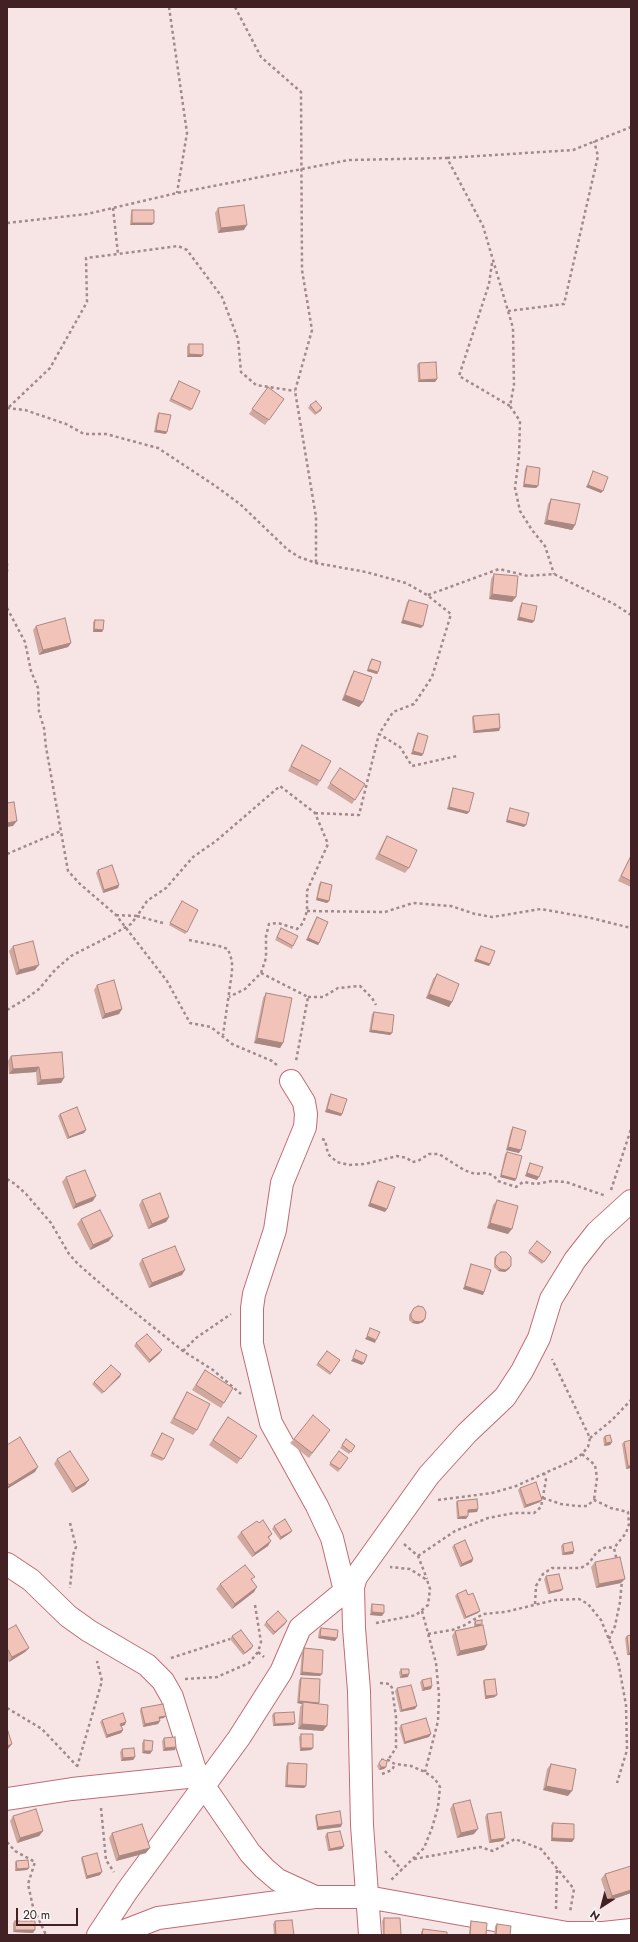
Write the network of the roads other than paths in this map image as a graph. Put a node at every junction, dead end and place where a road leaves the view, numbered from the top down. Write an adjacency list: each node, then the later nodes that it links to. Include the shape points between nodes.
1 (292, 1081): 4 (street, via 304,1102 305,1127 282,1183 275,1230 254,1294 252,1344 271,1423 317,1506 332,1538)
2 (631, 1202): 4 (street, via 596,1232 575,1260 551,1299 539,1338 505,1397 429,1474)
3 (7, 1564): 5 (street, via 31,1580 68,1616 147,1665 163,1682 172,1697)
4 (349, 1589): 5 (street, via 300,1628 281,1672 228,1754); 8 (street, via 359,1691)
5 (200, 1782): 6 (street, via 72,1789); 7 (street, via 250,1853 264,1868 278,1880); 10 (street)
6 (7, 1799)
7 (315, 1897): 8 (street); 11 (street, via 158,1918)
8 (367, 1897): 9 (street, via 560,1932 597,1933); 12 (street)
9 (631, 1930)
10 (98, 1935)
11 (114, 1935)
12 (370, 1935)

